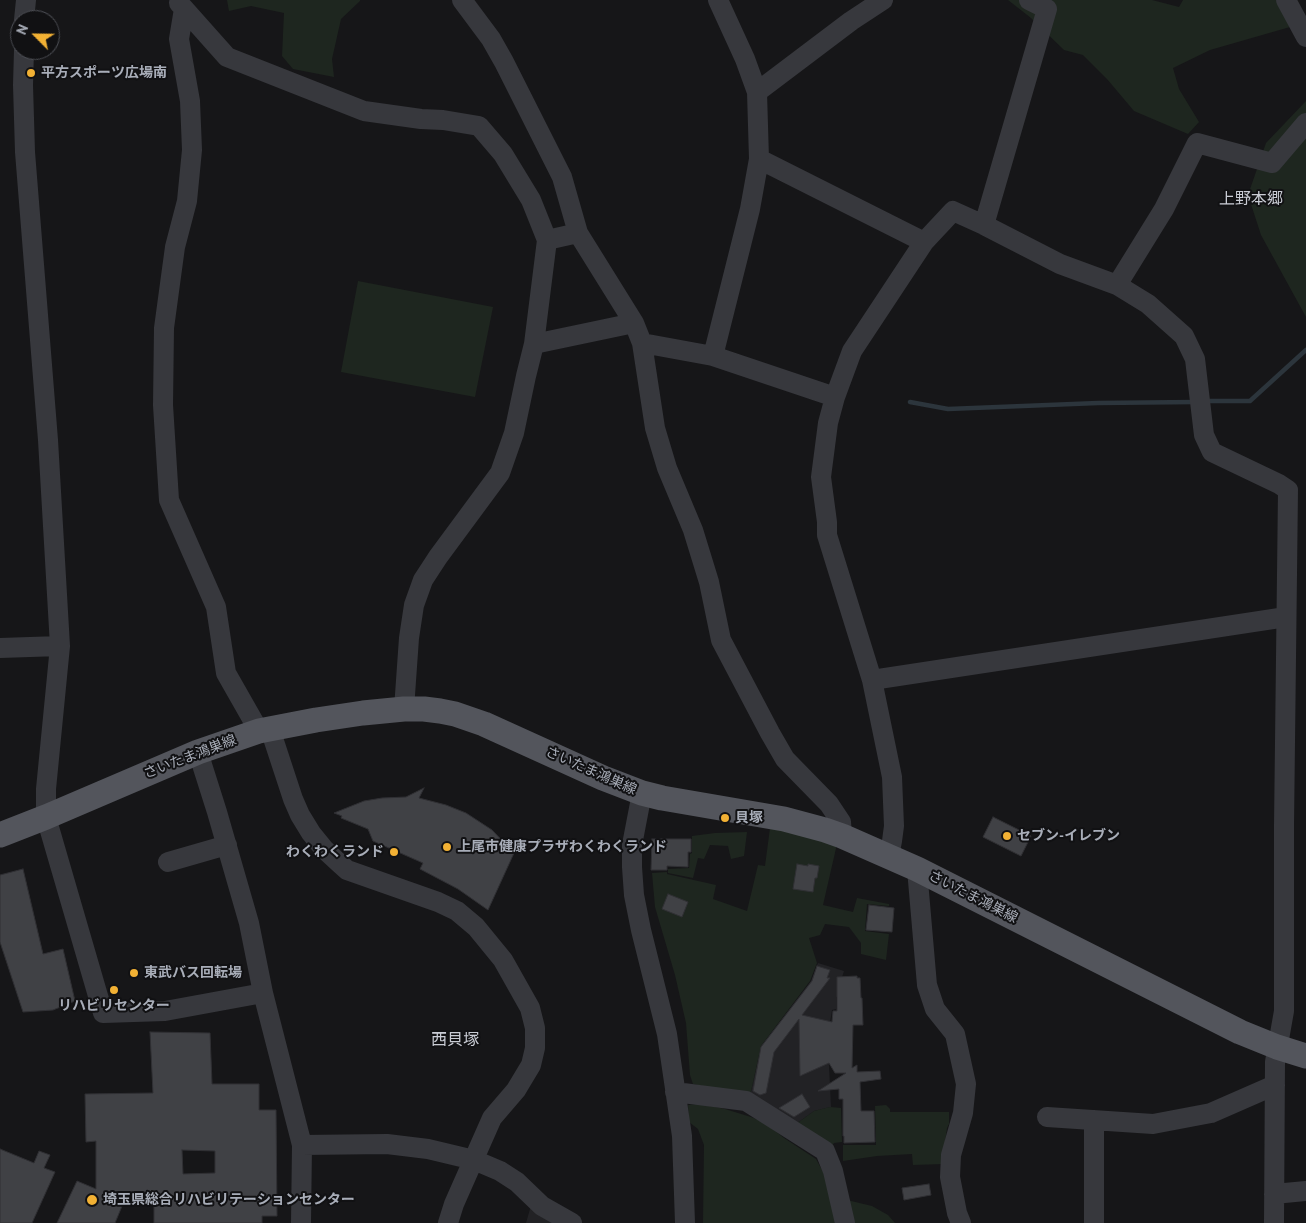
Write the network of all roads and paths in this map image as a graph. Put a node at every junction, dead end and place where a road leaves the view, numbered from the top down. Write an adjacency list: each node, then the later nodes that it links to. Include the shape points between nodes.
1 (462, 0): 13 (street, via 504,62 562,177)
2 (718, 0): 9 (street)
3 (883, 0): 9 (street)
4 (1029, 0): 12 (street, via 1047,8)
5 (1286, 0): 7 (street)
6 (180, 5): 14 (street, via 227,57 364,111 479,126 503,154 531,200); 27 (street, via 179,39 190,101 192,150 187,201 175,247 164,328 163,404 169,500 216,607 226,673)
7 (1306, 37)
8 (24, 60): 23 (street, via 25,152 48,440)
9 (757, 92): 11 (street)
10 (1306, 123): 16 (street, via 1272,163 1197,143 1164,209)
11 (759, 159): 15 (street); 20 (street, via 750,209)
12 (984, 225): 15 (street, via 953,211); 16 (street, via 1060,264)
13 (578, 233): 14 (street); 17 (street)
14 (547, 240): 19 (street)
15 (924, 242): 21 (street, via 852,351)
16 (1117, 285): 22 (street, via 1148,304 1184,336 1195,359 1204,435 1212,452 1288,490)
17 (634, 323): 18 (street); 19 (street)
18 (642, 343): 20 (street); 32 (street, via 655,428 667,468 696,539 721,640 785,759 829,804 841,822)
19 (534, 344): 26 (street, via 514,432 500,473 438,557 414,605)
20 (713, 356): 21 (street)
21 (836, 397): 25 (street, via 828,423 821,477 827,535)
22 (1286, 617): 25 (street); 38 (street, via 1284,1011)
23 (60, 646): 24 (street); 30 (street)
24 (0, 648)
25 (872, 680): 34 (street, via 892,777 894,826)
26 (404, 709): 27 (main road, さいたま鴻巣線); 29 (main road, さいたま鴻巣線, via 440,711 484,724)
27 (264, 730): 28 (main road, さいたま鴻巣線); 45 (street, via 300,814 324,849 347,870 457,911 476,927 503,960 530,1008 535,1028 531,1066 492,1118)
28 (198, 752): 30 (main road, さいたま鴻巣線); 33 (street)
29 (642, 793): 32 (main road, さいたま鴻巣線, via 784,819); 41 (street, via 632,845 634,895 667,1034)
30 (46, 817): 31 (main road, さいたま鴻巣線); 37 (street, via 103,1013 165,1011)
31 (0, 835)
32 (842, 836): 34 (main road, さいたま鴻巣線)
33 (227, 845): 35 (street); 37 (street)
34 (889, 856): 36 (main road, さいたま鴻巣線)
35 (168, 862)
36 (917, 869): 38 (main road, さいたま鴻巣線, via 1206,1016); 53 (street, via 927,985 935,1009 955,1034 966,1084 963,1114 950,1170)
37 (263, 993): 44 (street)
38 (1277, 1047): 39 (main road, さいたま鴻巣線); 40 (street)
39 (1306, 1056)
40 (1275, 1084): 43 (street, via 1211,1112 1153,1124); 47 (street)
41 (675, 1092): 51 (street, via 682,1136); 52 (street, via 746,1102 825,1151 834,1171)
42 (1047, 1117): 43 (street)
43 (1094, 1120): 54 (street)
44 (302, 1145): 45 (street, via 387,1144); 48 (street)
45 (474, 1160): 49 (street); 50 (street, via 500,1171 542,1206)
46 (1306, 1191): 47 (street)
47 (1274, 1194): 55 (street)
48 (301, 1223)
49 (448, 1223)
50 (572, 1223)
51 (685, 1223)
52 (845, 1223)
53 (961, 1223)
54 (1094, 1223)
55 (1274, 1223)

